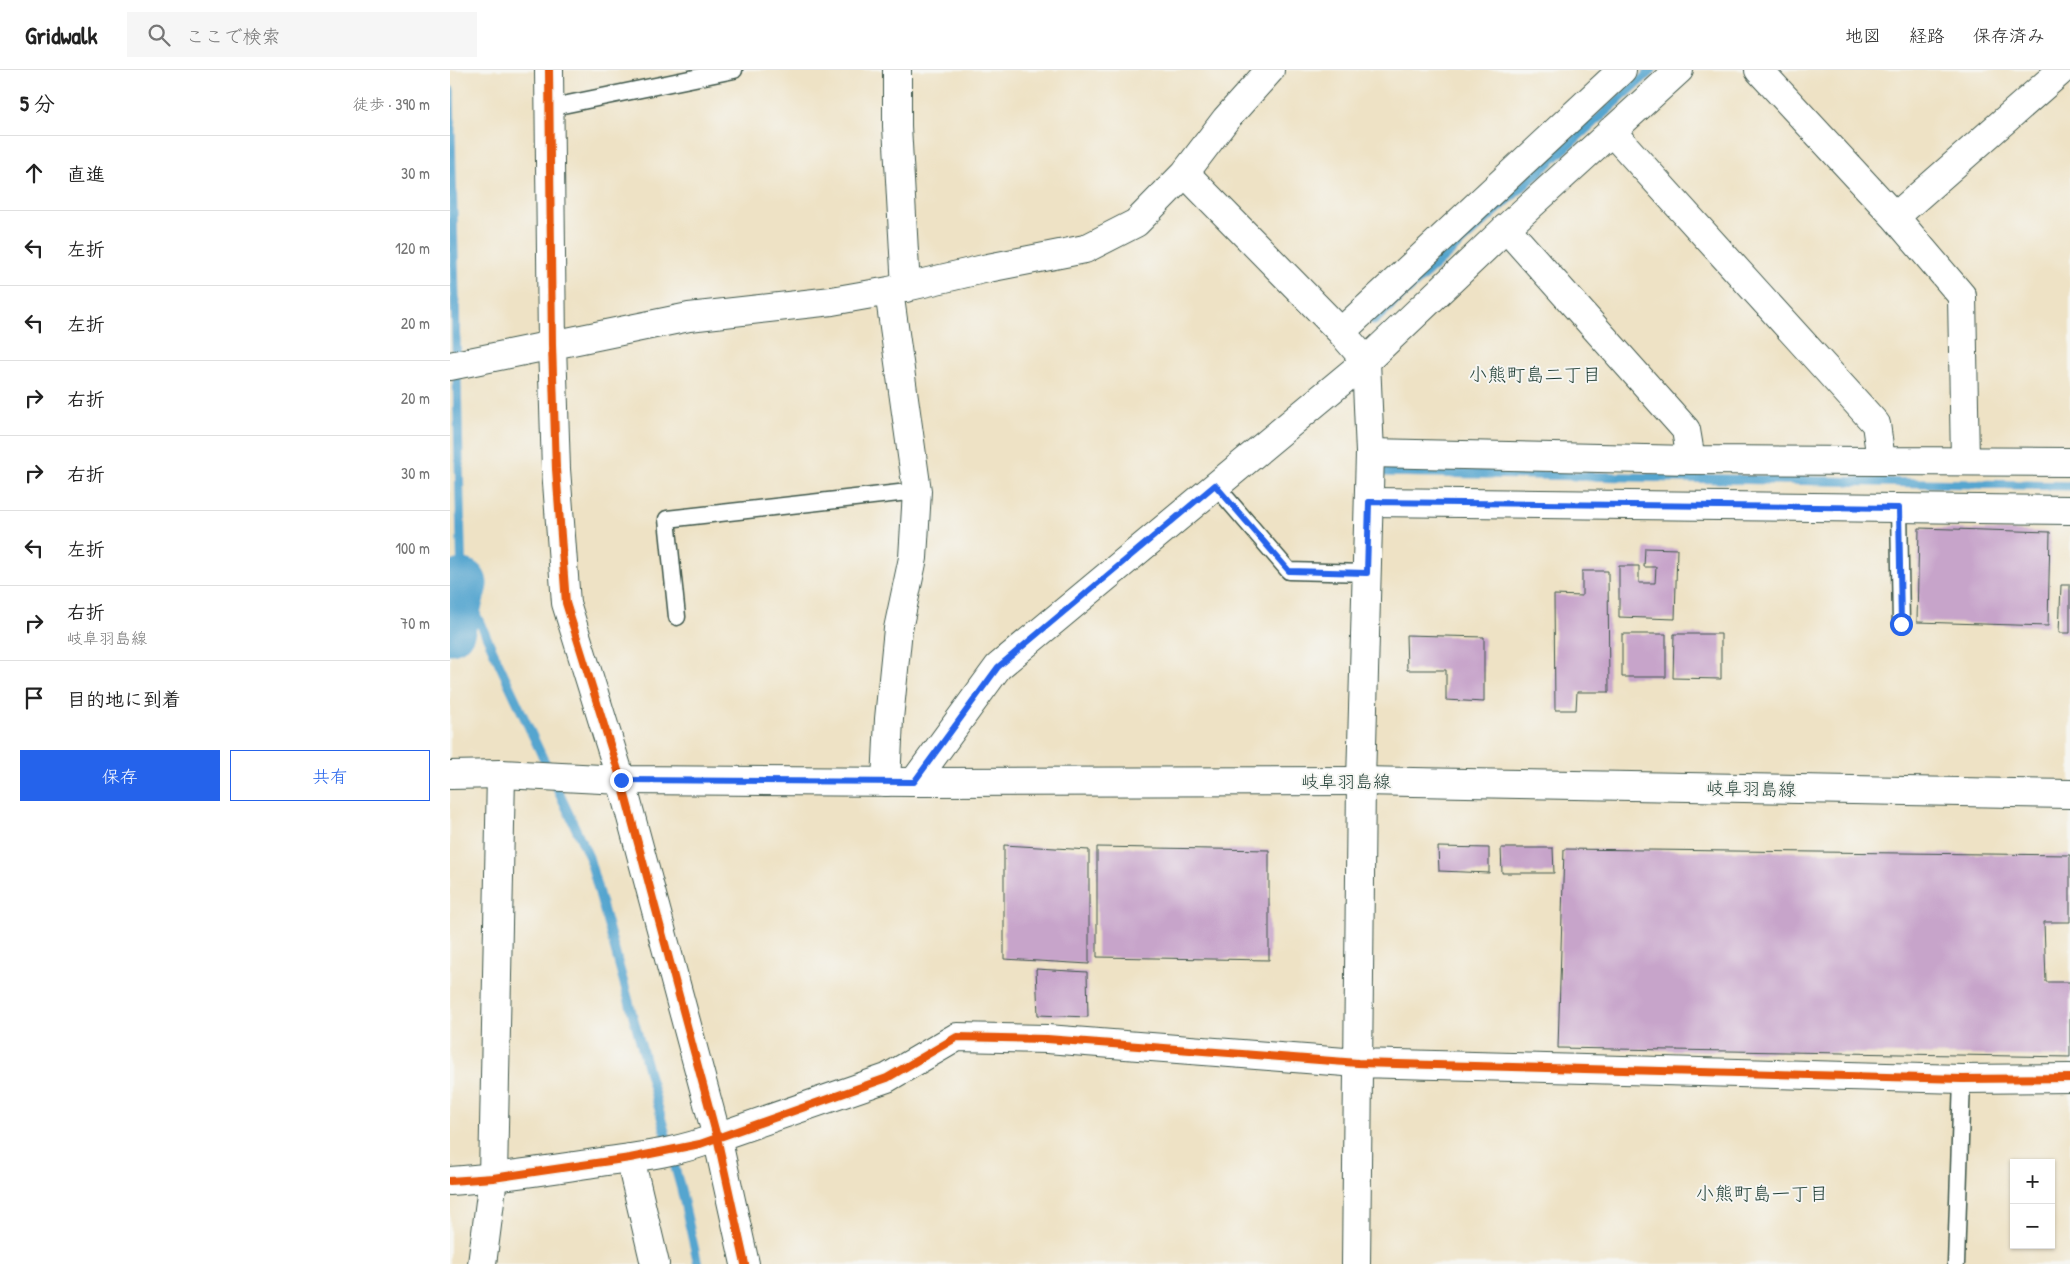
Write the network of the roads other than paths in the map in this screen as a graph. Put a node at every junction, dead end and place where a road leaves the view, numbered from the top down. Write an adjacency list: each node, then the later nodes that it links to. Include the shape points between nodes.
1 (549, 70): 9 (street)
2 (734, 70): 9 (lane)
3 (897, 70): 15 (street)
4 (1622, 70): 12 (street)
5 (1679, 70): 10 (street)
6 (1759, 70): 13 (street)
7 (2062, 70): 13 (street)
8 (1261, 73): 11 (street)
9 (548, 108): 17 (street)
10 (1611, 131): 12 (street); 22 (street, via 1876,424)
11 (1185, 173): 15 (street, via 1136,223 1085,249); 16 (street)
12 (1537, 174): 14 (street); 16 (street)
13 (1895, 217): 23 (street, via 1962,296)
14 (1506, 228): 18 (street); 21 (street, via 1686,430)
15 (898, 290): 17 (street, via 689,318); 26 (street)
16 (1341, 332): 18 (street)
17 (552, 345): 19 (street); 35 (street, via 556,469 566,602)
18 (1366, 361): 20 (street); 25 (street)
19 (450, 366)
20 (1370, 453): 21 (street); 27 (street)
21 (1691, 460): 22 (street)
22 (1881, 460): 23 (street)
23 (1965, 461): 24 (street)
24 (2070, 462)
25 (1215, 485): 30 (lane, via 1289,571); 38 (street, via 998,667)
26 (916, 491): 31 (lane, via 667,519); 37 (street, via 913,558 898,629)
27 (1369, 502): 28 (street); 30 (street)
28 (1899, 508): 29 (street); 32 (lane)
29 (2070, 510)
30 (1367, 573): 36 (street)
31 (676, 616)
32 (1901, 624)
33 (450, 775): 34 (street, 岐阜羽島線)
34 (508, 775): 35 (street, 岐阜羽島線); 45 (street)
35 (621, 780): 37 (street, 岐阜羽島線); 43 (street)
36 (1361, 781): 38 (street, 岐阜羽島線); 39 (street, 岐阜羽島線); 40 (street)
37 (886, 782): 38 (street, 岐阜羽島線)
38 (914, 782)
39 (2070, 794)
40 (1358, 1063): 42 (street); 43 (street, via 1047,1039 957,1037 887,1078); 50 (street)
41 (2070, 1078): 42 (street)
42 (1962, 1079): 51 (lane)
43 (708, 1140): 44 (street); 49 (street)
44 (639, 1156): 45 (street); 48 (street)
45 (493, 1178): 46 (street); 47 (street)
46 (450, 1181)
47 (482, 1264)
48 (655, 1264)
49 (745, 1264)
50 (1356, 1264)
51 (1956, 1264)

